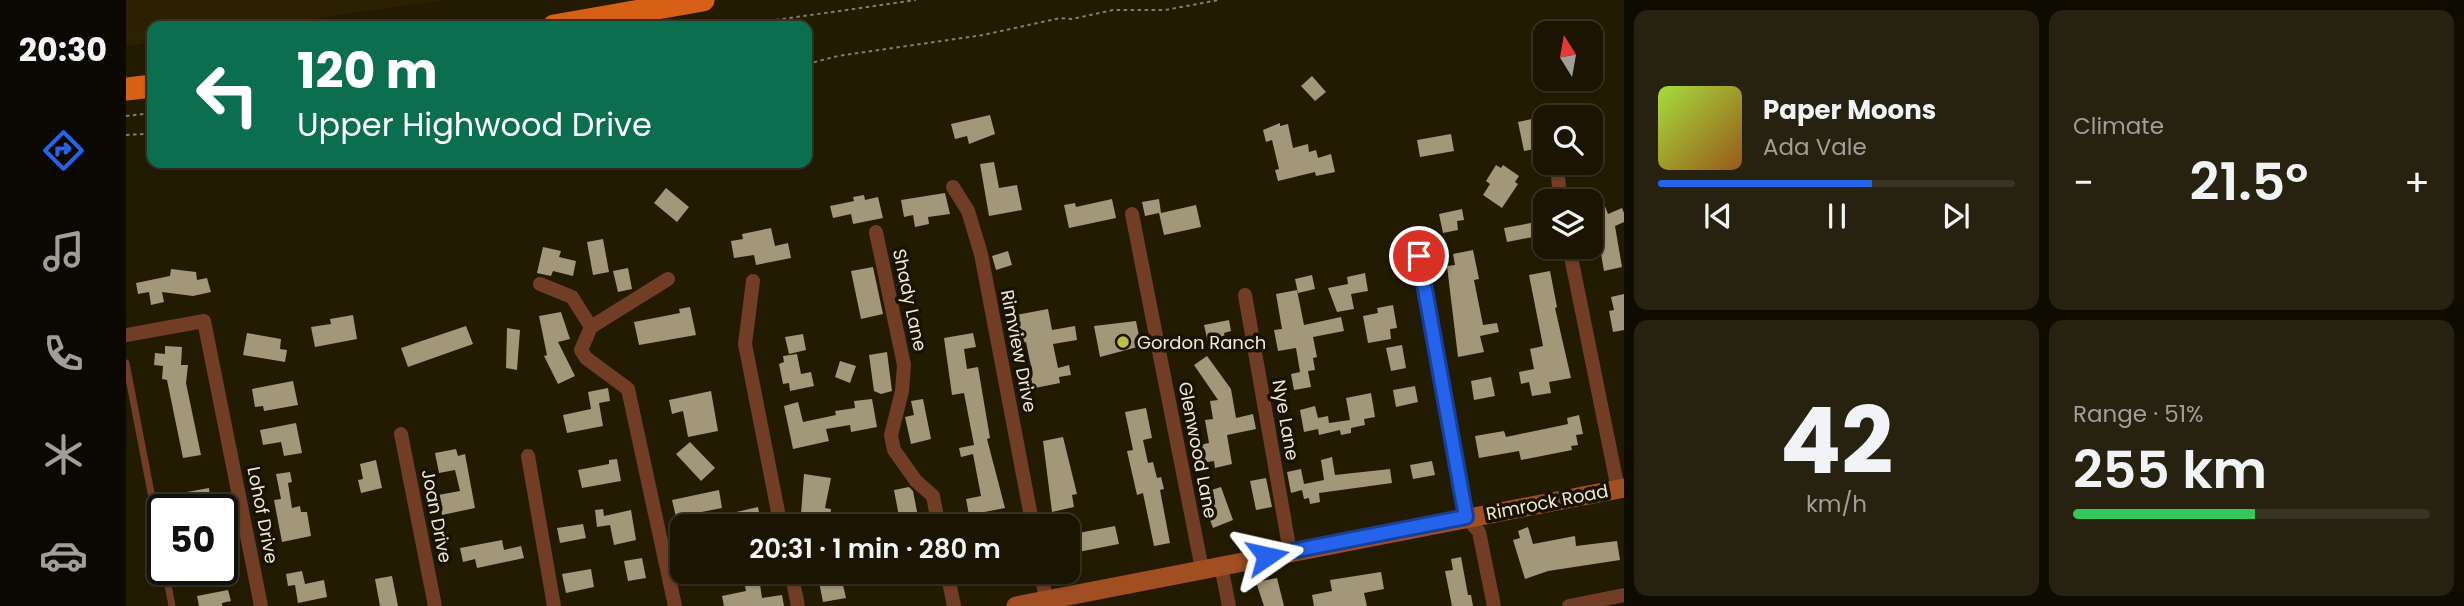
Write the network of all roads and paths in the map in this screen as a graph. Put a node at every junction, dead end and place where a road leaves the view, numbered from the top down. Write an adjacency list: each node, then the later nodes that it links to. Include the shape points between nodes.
1 (664, 0): 5 (highway)
2 (703, 0): 6 (highway)
3 (916, 0): 7 (path)
4 (1219, 0): 8 (path, via 1165,10 1113,10 1060,18)
5 (574, 21)
6 (581, 21)
7 (769, 21)
8 (812, 63)
9 (147, 87): 10 (highway)
10 (126, 89)
11 (147, 114): 12 (path)
12 (126, 116)
13 (147, 131): 14 (path)
14 (126, 135)
15 (953, 187): 33 (street, Rimview Drive, via 968,211 981,254)
16 (1132, 214): 36 (street, Glenwood Lane)
17 (876, 232): 32 (street, Shady Lane, via 904,365 893,442 916,481 933,496)
18 (1419, 256): 34 (street)
19 (1572, 259): 29 (street)
20 (668, 279): 24 (street)
21 (753, 281): 31 (street, via 745,344)
22 (540, 284): 24 (street, via 572,297)
23 (1245, 295): 35 (street, Nye Lane)
24 (592, 327): 47 (street, via 581,350 628,389)
25 (126, 335): 44 (street, Lohof Drive, via 204,320)
26 (126, 363): 30 (lane)
27 (401, 434): 45 (street, Joan Drive)
28 (528, 456): 46 (street)
29 (1621, 488): 34 (main road, Rimrock Road)
30 (151, 494)
31 (778, 514)
32 (936, 514)
33 (1031, 514)
34 (1466, 517): 35 (main road, Rimrock Road); 52 (street, via 1479,532)
35 (1290, 552): 36 (main road, Rimrock Road)
36 (1212, 567): 42 (main road, Rimrock Road); 51 (street, Glenwood Lane)
37 (793, 584): 48 (street)
38 (949, 584): 49 (street)
39 (1043, 584): 42 (street)
40 (168, 585): 43 (lane)
41 (1624, 595): 53 (street)
42 (1046, 600): 50 (main road, Rimrock Road)
43 (173, 606)
44 (261, 606)
45 (435, 606)
46 (554, 606)
47 (675, 606)
48 (798, 606)
49 (954, 606)
50 (1016, 606)
51 (1229, 606)
52 (1494, 606)
53 (1569, 606)

